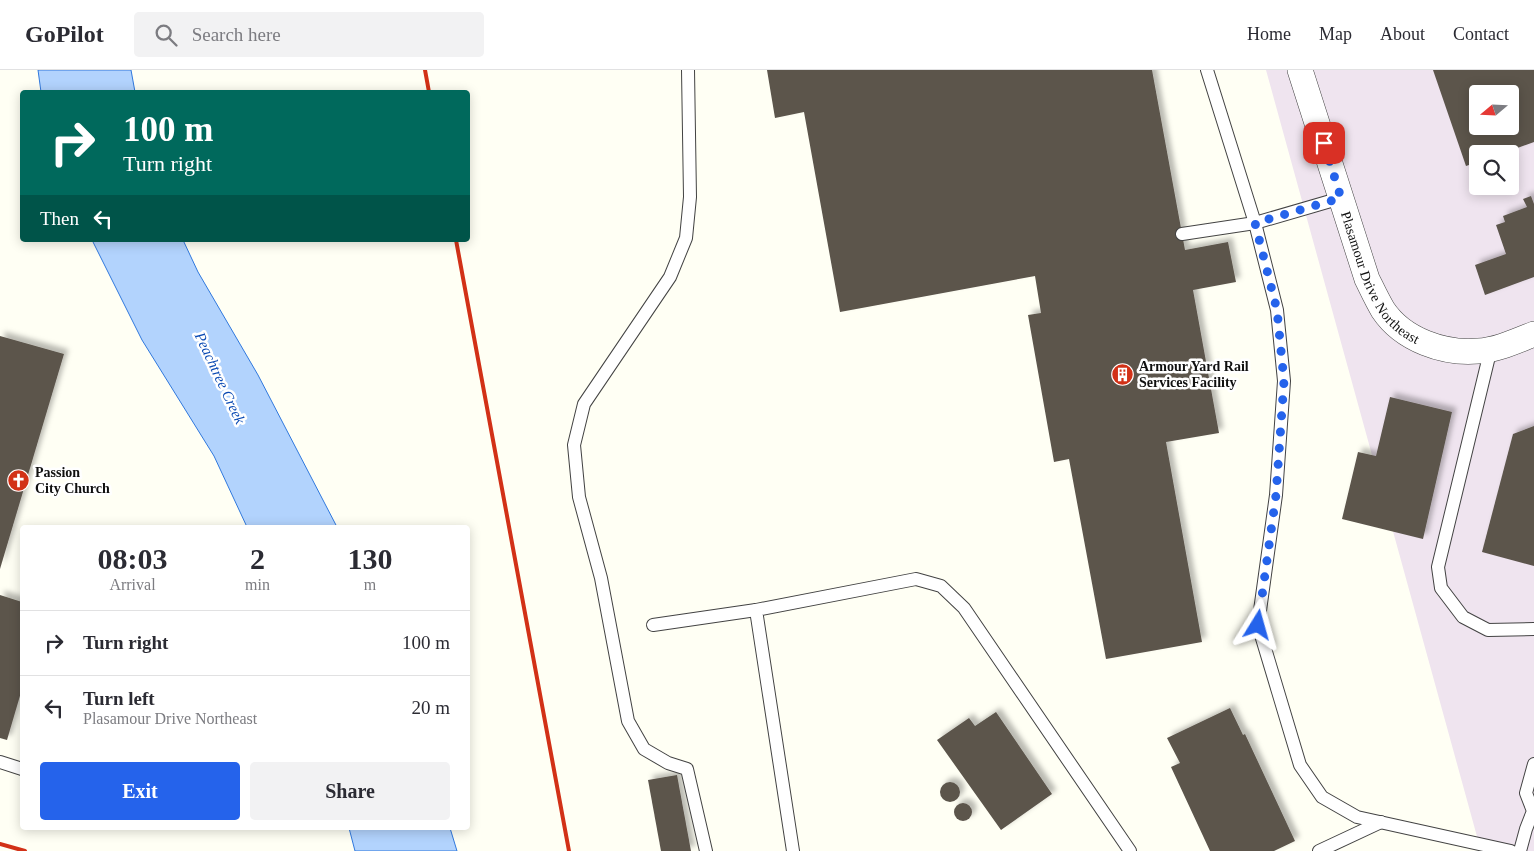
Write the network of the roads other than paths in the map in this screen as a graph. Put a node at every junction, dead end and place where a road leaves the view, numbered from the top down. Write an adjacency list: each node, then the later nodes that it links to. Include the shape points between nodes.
1 (688, 70): 18 (lane, via 690,196 686,238 670,277 584,404 574,445 579,496 601,578 628,721 644,749 668,763 687,769)
2 (1207, 70): 5 (lane)
3 (1300, 70): 4 (street, Plasamour Drive Northeast)
4 (1341, 198): 5 (lane); 8 (street, Plasamour Drive Northeast, via 1367,279 1384,311 1403,330 1427,344 1452,351)
5 (1255, 223): 6 (lane); 16 (lane, via 1277,310 1284,381 1276,495 1258,625 1300,765 1322,797 1357,817)
6 (1182, 234)
7 (1534, 334): 8 (street, Plasamour Drive Northeast)
8 (1491, 348): 11 (lane, via 1438,567 1441,588 1463,618 1488,630)
9 (756, 610): 10 (lane); 19 (lane); 20 (lane, via 916,579 941,586 964,608)
10 (654, 625)
11 (1534, 629)
12 (0, 762): 14 (lane)
13 (1534, 764): 15 (lane, via 1526,793)
14 (20, 767)
15 (1533, 813): 22 (lane)
16 (1381, 822): 17 (lane); 21 (lane)
17 (1503, 850)
18 (706, 851)
19 (793, 851)
20 (1130, 851)
21 (1319, 851)
22 (1520, 851)

